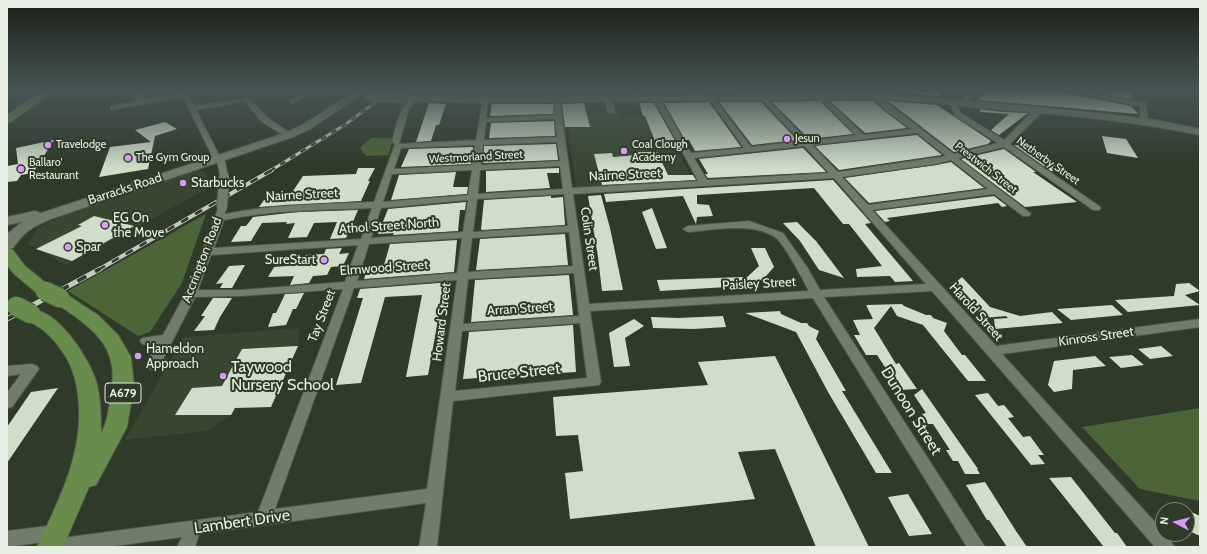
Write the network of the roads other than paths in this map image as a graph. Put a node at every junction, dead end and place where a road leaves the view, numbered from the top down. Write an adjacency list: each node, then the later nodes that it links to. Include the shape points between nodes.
1 (195, 117): 30 (street, Accrington Road)
2 (262, 117): 20 (street)
3 (324, 117): 20 (main road, Barracks Road)
4 (401, 117): 25 (street, Tay Street)
5 (482, 117): 16 (street, Howard Street)
6 (558, 117): 16 (street); 22 (street, Colin Street)
7 (667, 117): 28 (street)
8 (725, 117): 27 (street)
9 (785, 117): 24 (street, Harold Street)
10 (841, 117): 21 (street)
11 (901, 117): 18 (street, Prestwich Street)
12 (962, 117): 26 (street, Netherby Street)
13 (1032, 117): 26 (street)
14 (1111, 117): 17 (main road)
15 (1144, 117): 17 (street)
16 (482, 120): 23 (street, Howard Street)
17 (1144, 122): 19 (main road)
18 (918, 131): 21 (street); 29 (street, Prestwich Street)
19 (1200, 132)
20 (289, 135): 30 (main road, Barracks Road)
21 (862, 137): 24 (street)
22 (561, 139): 23 (street); 31 (street, Colin Street)
23 (479, 143): 25 (street); 32 (street, Howard Street)
24 (806, 143): 27 (street); 34 (street, Harold Street)
25 (397, 144): 33 (street, Tay Street)
26 (1005, 144): 29 (street, Nairne Street); 42 (street, Netherby Street)
27 (749, 149): 28 (street)
28 (688, 156): 35 (street)
29 (954, 157): 34 (street, Nairne Street); 37 (street, Prestwich Street)
30 (217, 158): 39 (main road, Barracks Road); 43 (street, Accrington Road, bridge, via 221,161 224,177)
31 (564, 163): 32 (street, Westmorland Street); 36 (street, Colin Street)
32 (476, 168): 33 (street, Westmorland Street); 38 (street, Howard Street)
33 (389, 172): 40 (street, Tay Street)
34 (836, 175): 35 (street, Nairne Street); 41 (street, Harold Street)
35 (704, 183): 36 (street, Nairne Street)
36 (568, 191): 38 (street, Nairne Street); 46 (street, Colin Street)
37 (997, 192): 41 (street); 44 (street, Prestwich Street)
38 (472, 197): 40 (street, Nairne Street); 48 (street, Howard Street)
39 (78, 204): 45 (main road, Barracks Road); 50 (main road, Barracks Road, via 27,225 14,234)
40 (378, 204): 43 (street, Nairne Street); 49 (street, Tay Street)
41 (865, 208): 55 (street, Harold Street)
42 (1096, 208)
43 (221, 213): 51 (street, Accrington Road)
44 (1026, 214)
45 (7, 221)
46 (573, 229): 48 (street, Athol Street North); 52 (street, Colin Street)
47 (688, 229): 57 (street, Dunoon Street, via 749,224 779,235 802,267)
48 (467, 235): 49 (street, Athol Street North); 53 (street, Howard Street)
49 (364, 241): 51 (street, Athol Street North); 54 (street, Tay Street)
50 (7, 247): 71 (main road, A679, via 15,266 25,276 91,319 111,339 121,357 124,385 116,427)
51 (206, 252): 56 (street, Accrington Road)
52 (579, 269): 53 (street, Elmwood Street); 59 (street, Colin Street)
53 (462, 276): 54 (street, Elmwood Street); 61 (street, Howard Street)
54 (350, 284): 56 (street, Elmwood Street, via 241,294); 72 (street, Tay Street)
55 (935, 287): 57 (street, Paisley Street); 64 (street, Harold Street)
56 (191, 294): 62 (street, Accrington Road)
57 (816, 294): 59 (street, Paisley Street); 78 (street, Dunoon Street)
58 (18, 307): 71 (main road, A679, via 57,332 69,346 84,372 91,406 91,430 87,455)
59 (585, 314): 61 (street, Arran Street); 67 (street, Colin Street)
60 (1200, 323): 64 (street, Kinross Street)
61 (456, 328): 68 (street, Howard Street)
62 (167, 339): 63 (street); 65 (street, Accrington Road)
63 (146, 340)
64 (992, 351): 79 (street, Harold Street)
65 (153, 365)
66 (7, 371): 69 (street, via 32,369)
67 (594, 382): 68 (street, Bruce Street)
68 (447, 397): 70 (street, Howard Street)
69 (7, 403)
70 (434, 496): 72 (street, Lambert Drive); 77 (street, Howard Street)
71 (71, 504): 75 (main road, A679)
72 (264, 518): 73 (street, Lambert Drive)
73 (193, 529): 75 (street, Lambert Drive); 76 (street)
74 (7, 539): 75 (street, Lambert Drive)
75 (52, 542)
76 (186, 547)
77 (428, 547)
78 (976, 547)
79 (1166, 547)

